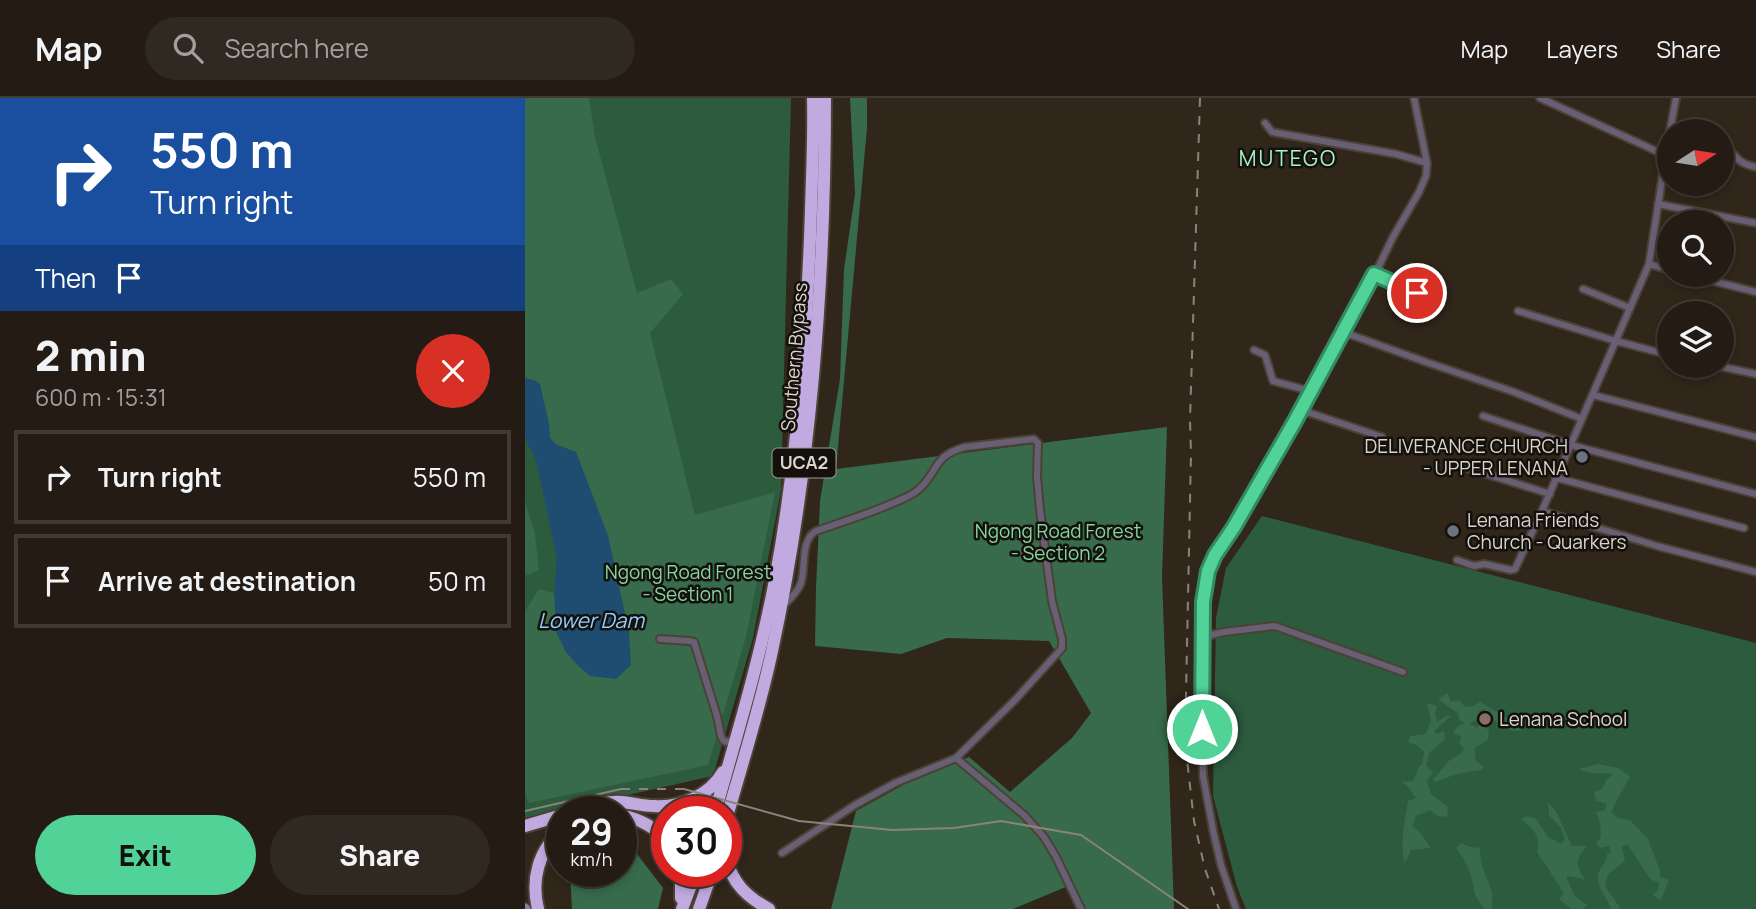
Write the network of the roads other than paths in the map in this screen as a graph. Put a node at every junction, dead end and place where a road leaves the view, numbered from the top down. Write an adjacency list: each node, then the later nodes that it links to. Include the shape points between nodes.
1 (813, 98): 50 (highway, Southern Bypass / UCA2, via 806,324 794,462 771,600)
2 (824, 98): 46 (highway, Southern Bypass / UCA2, via 821,258 810,413)
3 (1414, 98): 10 (street)
4 (1540, 98): 8 (street)
5 (1676, 98): 6 (street)
6 (1672, 119)
7 (1265, 123): 10 (street, via 1272,132)
8 (1657, 151)
9 (1734, 155): 11 (street, via 1741,164)
10 (1427, 163): 17 (street, via 1419,192)
11 (1756, 167)
12 (1659, 196): 13 (street)
13 (1658, 204): 14 (street); 15 (street)
14 (1756, 223)
15 (1649, 264): 16 (street); 22 (street)
16 (1657, 266)
17 (1374, 274): 21 (street); 24 (street)
18 (1734, 286): 20 (street)
19 (1583, 289): 22 (street)
20 (1756, 292)
21 (1438, 302)
22 (1630, 308): 25 (street)
23 (1518, 311): 25 (street)
24 (1343, 332): 30 (street); 34 (street)
25 (1616, 341): 27 (street); 31 (street)
26 (1254, 350): 30 (street, via 1265,355 1273,381)
27 (1657, 352)
28 (1734, 369): 29 (street)
29 (1756, 374)
30 (1310, 391): 32 (street)
31 (1593, 395): 34 (street); 36 (street)
32 (1301, 410): 35 (street); 47 (street, via 1208,571)
33 (1483, 416): 37 (street)
34 (1583, 419): 37 (street)
35 (1382, 437)
36 (1756, 437)
37 (1571, 445): 39 (street); 41 (street)
38 (1461, 466): 40 (street)
39 (1557, 478): 40 (street); 43 (street)
40 (1550, 494): 42 (street)
41 (1756, 494)
42 (1542, 512): 44 (street, via 1515,569); 45 (street)
43 (1744, 528)
44 (1457, 561)
45 (1756, 572)
46 (780, 609): 51 (street, via 799,588 810,534 918,490 954,450 1037,440 1040,510 1062,648); 54 (highway, Southern Bypass / UCA2)
47 (1202, 637): 49 (street, via 1275,626); 69 (street, via 1203,776 1216,845)
48 (660, 639): 50 (street, via 694,642 723,740)
49 (1403, 671)
50 (736, 738): 52 (highway, Southern Bypass / UCA2)
51 (955, 758): 59 (street, via 855,805); 68 (street, via 1039,831)
52 (730, 759): 53 (highway, Southern Bypass / UCA2); 55 (highway, via 720,778 701,794 682,803)
53 (720, 796)
54 (733, 796)
55 (637, 804)
56 (546, 820): 57 (highway)
57 (525, 826)
58 (546, 849): 64 (highway, via 535,884)
59 (782, 853)
60 (682, 887): 65 (highway)
61 (690, 887): 65 (highway)
62 (707, 887): 66 (highway)
63 (739, 887): 67 (highway)
64 (538, 909)
65 (681, 909)
66 (699, 909)
67 (769, 909)
68 (1081, 909)
69 (1236, 909)

